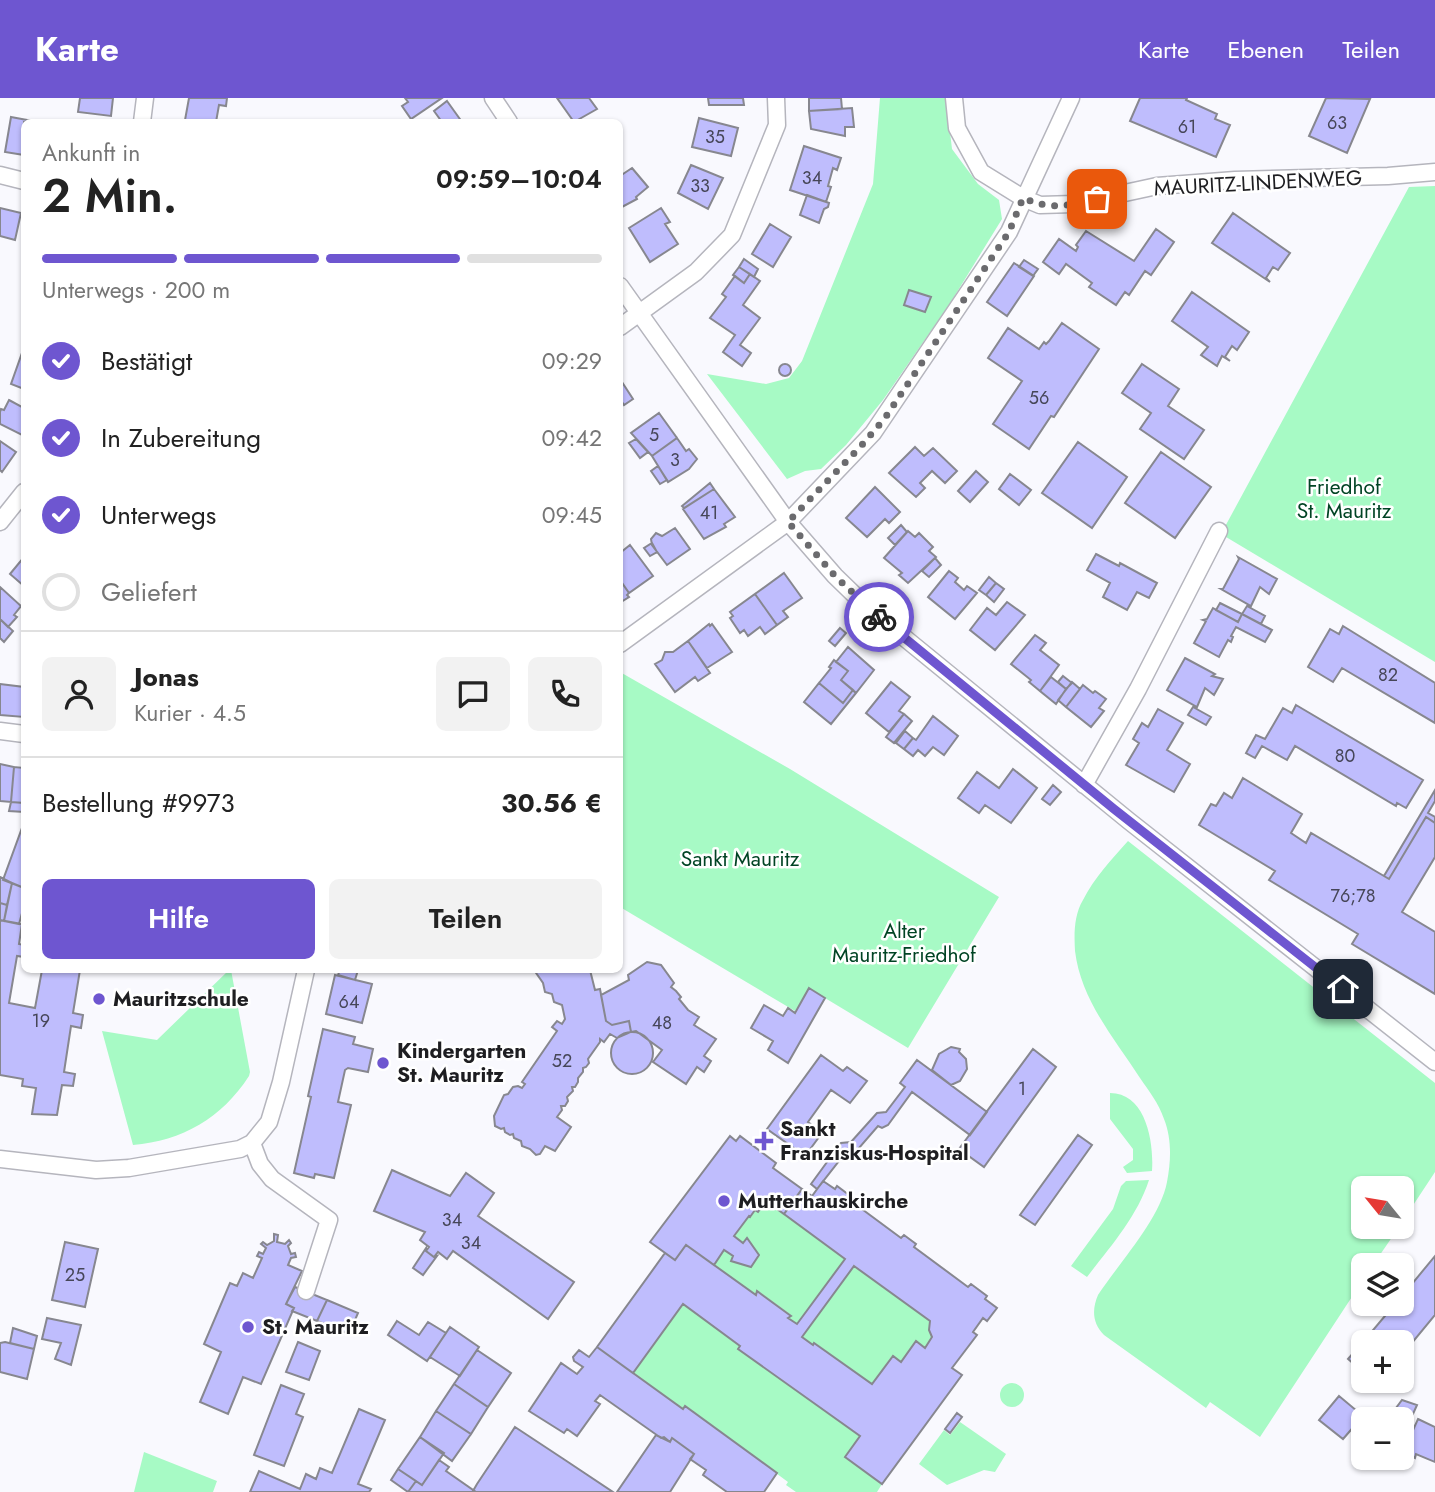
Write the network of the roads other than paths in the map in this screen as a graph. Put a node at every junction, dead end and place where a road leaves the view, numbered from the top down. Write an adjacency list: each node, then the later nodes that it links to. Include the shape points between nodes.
1 (145, 98): 6 (street)
2 (494, 98): 7 (street)
3 (776, 98): 13 (street, via 777,125 732,235 696,272)
4 (954, 98): 11 (street, MAURITZ-LINDENWEG, via 957,128 981,172)
5 (1071, 98): 11 (street)
6 (142, 119)
7 (507, 119)
8 (1435, 172): 11 (street, MAURITZ-LINDENWEG, via 1157,186 1053,206)
9 (0, 175): 10 (street)
10 (21, 180)
11 (1023, 198): 17 (street, via 1009,232 885,418)
12 (623, 290): 13 (street)
13 (639, 314): 14 (street); 17 (street)
14 (623, 325)
15 (21, 496): 16 (street)
16 (0, 522)
17 (788, 522): 19 (street); 22 (street, via 869,608)
18 (1219, 531): 22 (street)
19 (623, 642)
20 (0, 731): 21 (street)
21 (21, 734)
22 (1084, 785): 24 (street)
23 (305, 973): 25 (street, via 277,1100 269,1122)
24 (1435, 1062)
25 (252, 1143): 26 (street, via 129,1168 96,1170); 27 (street, via 272,1179 329,1220)
26 (0, 1159)
27 (306, 1291)

